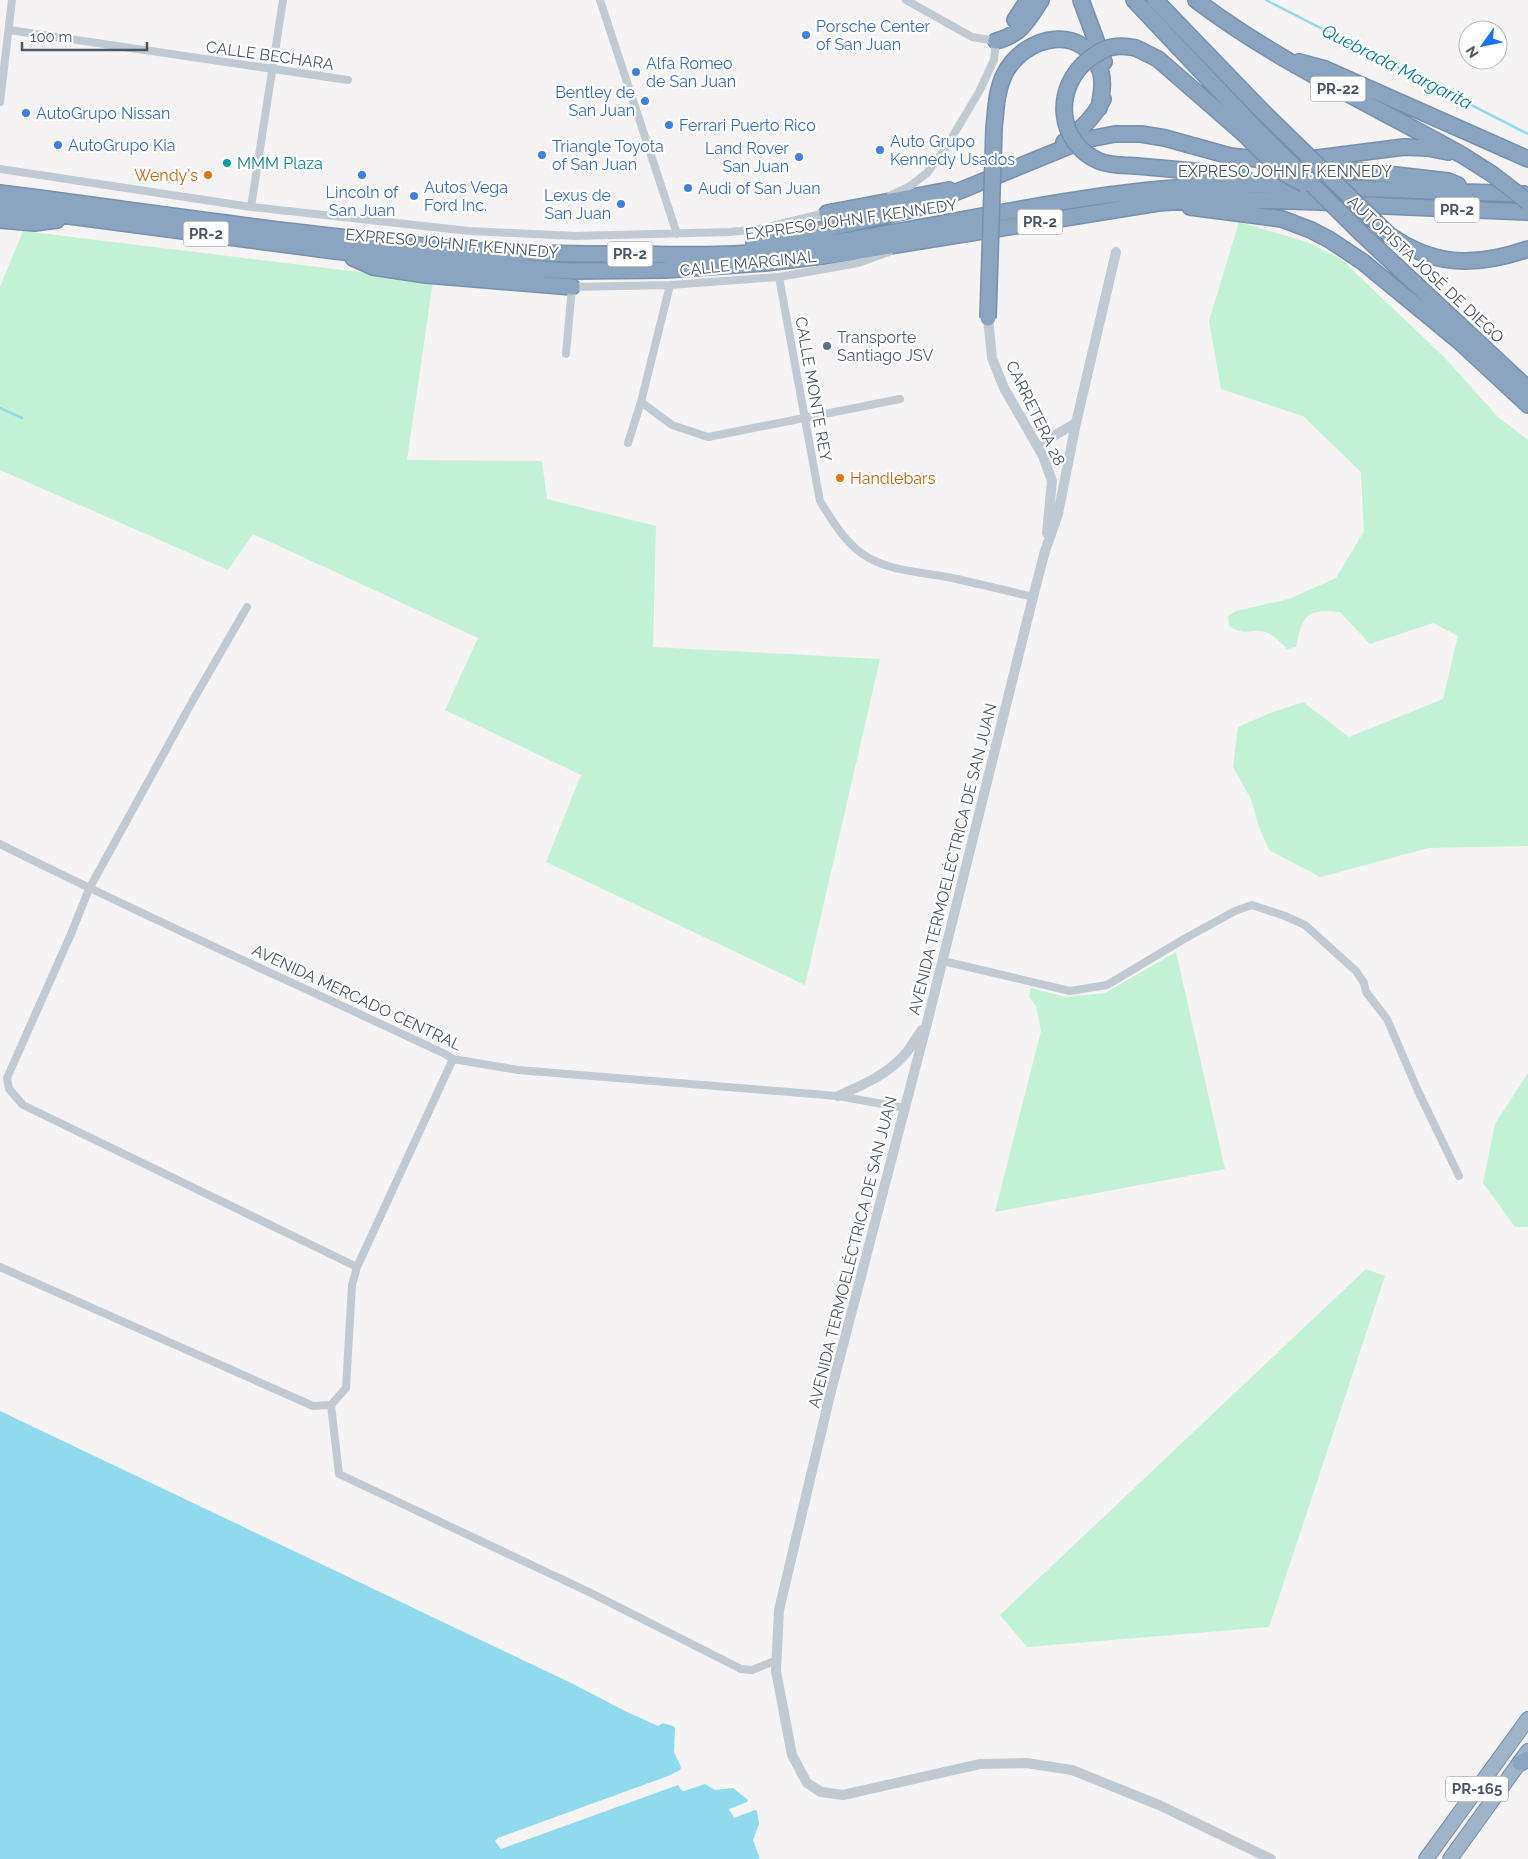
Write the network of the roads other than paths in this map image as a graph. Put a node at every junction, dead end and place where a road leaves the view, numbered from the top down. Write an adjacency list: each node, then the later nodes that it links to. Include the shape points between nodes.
1 (12, 0): 11 (street)
2 (284, 0): 14 (street)
3 (600, 0): 37 (street)
4 (906, 0): 12 (street, via 972,37)
5 (1028, 0): 12 (highway)
6 (1041, 0): 12 (highway, via 1018,31)
7 (1134, 0): 18 (highway, AUTOPISTA JOSÉ DE DIEGO)
8 (1155, 0): 39 (highway, bridge, via 1264,113 1388,234 1411,250 1442,260 1480,260)
9 (1196, 0): 13 (highway, PR-22)
10 (1081, 2): 17 (highway, via 1107,74 1105,94)
11 (9, 30): 14 (street, CALLE BECHARA); 16 (street)
12 (996, 41): 34 (street, via 994,60 979,92 946,149 927,173 900,192)
13 (1282, 58): 20 (highway, PR-22); 21 (highway, via 1325,69)
14 (273, 69): 15 (street, CALLE BECHARA); 32 (street)
15 (348, 80)
16 (0, 102)
17 (1099, 108): 19 (highway, via 1080,130); 46 (highway, bridge, via 1101,75 1090,53 1077,44 1052,38 1039,42 1026,49 1009,66 997,92)
18 (1248, 130): 24 (highway, bridge, via 1158,59 1136,48 1113,47 1096,54 1079,68 1067,91 1064,114 1072,139 1085,153 1100,161 1112,165 1238,175); 48 (highway, AUTOPISTA JOSÉ DE DIEGO, bridge)
19 (1048, 153): 22 (highway, via 1084,140 1129,133 1165,138 1230,156); 25 (highway)
20 (1462, 155): 22 (highway, via 1404,147); 29 (highway, PR-22, bridge)
21 (1528, 159)
22 (1283, 162): 26 (highway, via 1448,181)
23 (0, 169): 32 (street)
24 (1258, 185): 26 (highway, EXPRESO JOHN F. KENNEDY / PR-2); 42 (highway, EXPRESO JOHN F. KENNEDY / PR-2, via 1168,188 1037,206 829,244)
25 (970, 187): 34 (highway); 42 (highway, via 915,209 744,244)
26 (1471, 192): 28 (highway, EXPRESO JOHN F. KENNEDY / PR-2)
27 (0, 193): 42 (highway, EXPRESO JOHN F. KENNEDY / PR-2, via 324,236 470,250 555,254)
28 (1528, 194)
29 (1528, 202)
30 (1158, 203): 33 (highway, EXPRESO JOHN F. KENNEDY / PR-2, via 1211,199); 38 (highway, EXPRESO JOHN F. KENNEDY / PR-2); 51 (highway, via 1282,219 1330,240 1363,262 1458,341)
31 (0, 207): 35 (highway, EXPRESO JOHN F. KENNEDY / PR-2)
32 (251, 207): 37 (street, via 469,231 575,236)
33 (1528, 212)
34 (826, 213): 37 (street, via 759,228)
35 (76, 217): 36 (highway, via 34,223); 40 (highway, EXPRESO JOHN F. KENNEDY / PR-2)
36 (0, 220)
37 (677, 234)
38 (922, 241): 40 (highway, EXPRESO JOHN F. KENNEDY / PR-2, via 765,263 665,270 563,270 467,265); 43 (street, CALLE MARGINAL, via 858,263)
39 (1528, 250)
40 (336, 251): 45 (highway, via 374,267 426,275)
41 (1116, 252): 53 (street, AVENIDA TERMOELÉCTRICA DE SAN JUAN)
42 (730, 254)
43 (779, 277): 44 (street, CALLE MARGINAL); 52 (street, CALLE MONTE REY)
44 (670, 285): 45 (street, CALLE MARGINAL); 50 (street)
45 (572, 287): 47 (street)
46 (988, 318): 55 (street, CARRETERA 28, via 992,358 1004,388)
47 (566, 354)
48 (1528, 389)
49 (900, 399): 52 (street)
50 (641, 402): 52 (street, via 672,424 708,437); 54 (street)
51 (1528, 405)
52 (806, 419): 57 (street, CALLE MONTE REY, via 820,501 850,544 869,558 896,568)
53 (1076, 423): 55 (street); 56 (street, AVENIDA TERMOELÉCTRICA DE SAN JUAN, via 1058,514)
54 (628, 443)
55 (1036, 444): 56 (street, CARRETERA 28, via 1052,481)
56 (1044, 551): 57 (street, AVENIDA TERMOELÉCTRICA DE SAN JUAN)
57 (1032, 597): 61 (street, AVENIDA TERMOELÉCTRICA DE SAN JUAN)
58 (247, 608): 60 (street)
59 (0, 844): 60 (street, AVENIDA MERCADO CENTRAL)
60 (89, 889): 63 (street, AVENIDA MERCADO CENTRAL); 67 (street, via 7,1078 9,1090 23,1105)
61 (942, 961): 62 (street, AVENIDA TERMOELÉCTRICA DE SAN JUAN); 66 (street, via 1070,991 1107,986 1184,939 1252,905 1285,916 1305,926 1356,970 1366,992 1387,1019)
62 (927, 1023): 64 (street, via 906,1053 889,1069); 65 (street, AVENIDA TERMOELÉCTRICA DE SAN JUAN)
63 (453, 1060): 64 (street, AVENIDA MERCADO CENTRAL, via 518,1070); 67 (street)
64 (838, 1096): 65 (street, AVENIDA MERCADO CENTRAL)
65 (904, 1108): 70 (street, AVENIDA TERMOELÉCTRICA DE SAN JUAN, via 779,1610)
66 (1459, 1176)
67 (357, 1266): 69 (street, via 352,1285 346,1388)
68 (0, 1267): 69 (street, via 313,1406)
69 (331, 1405): 70 (street, via 338,1474 590,1593 741,1669 752,1670)
70 (777, 1660): 73 (street, AVENIDA TERMOELÉCTRICA DE SAN JUAN, via 776,1671 792,1756 807,1783 821,1792 843,1795 980,1764 1026,1763 1072,1770 1159,1805)
71 (1528, 1719): 74 (highway, PR-165)
72 (1525, 1758): 75 (highway, PR-165)
73 (1271, 1859)
74 (1426, 1859)
75 (1450, 1859)

